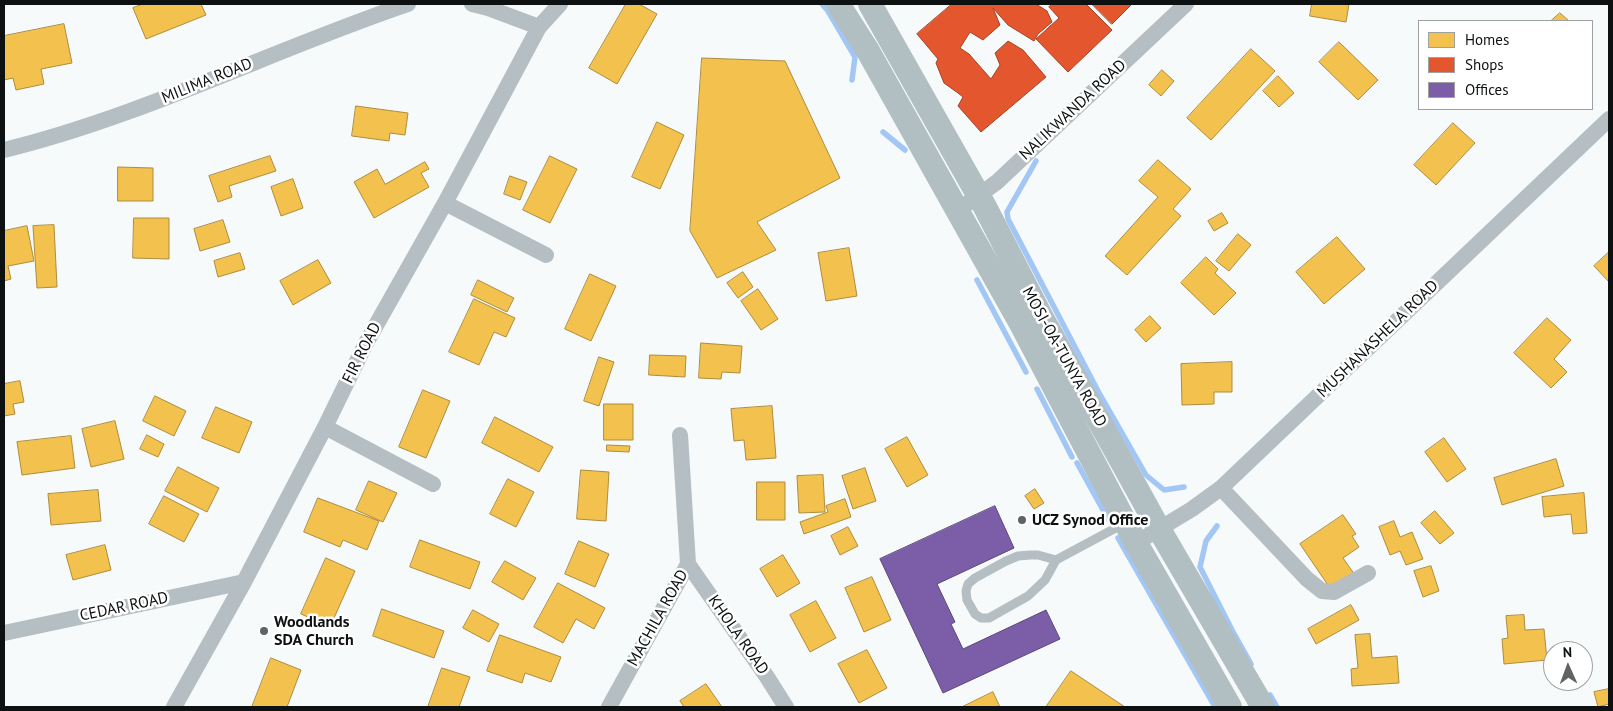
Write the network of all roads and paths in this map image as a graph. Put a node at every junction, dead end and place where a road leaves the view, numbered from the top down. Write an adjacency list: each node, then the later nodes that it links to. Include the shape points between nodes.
1 (408, 4): 9 (street, MILIMA ROAD, via 351,23 134,110)
2 (472, 4): 7 (street)
3 (560, 4): 7 (street, FIR ROAD)
4 (838, 4): 12 (main road, MOSI-OA-TUNYA ROAD, via 868,51)
5 (870, 4): 10 (main road, MOSI-OA-TUNYA ROAD)
6 (1186, 4): 10 (street, NALIKWANDA ROAD)
7 (539, 27): 11 (street, FIR ROAD)
8 (1609, 119): 17 (street, MUSHANASHELA ROAD)
9 (4, 150)
10 (978, 196): 12 (street, NALIKWANDA ROAD); 18 (main road, MOSI-OA-TUNYA ROAD)
11 (445, 203): 13 (street); 14 (street, FIR ROAD, via 366,343)
12 (957, 212): 19 (main road, MOSI-OA-TUNYA ROAD, via 1021,324)
13 (546, 255)
14 (325, 427): 16 (street); 23 (street, FIR ROAD)
15 (680, 435): 21 (street, MACHILA ROAD)
16 (433, 484)
17 (1221, 488): 18 (street, MUSHANASHELA ROAD); 22 (street, via 1322,591 1334,592)
18 (1159, 530): 19 (street, MUSHANASHELA ROAD); 29 (main road, MOSI-OA-TUNYA ROAD)
19 (1130, 533): 20 (lane); 28 (main road, MOSI-OA-TUNYA ROAD)
20 (1056, 560): 20 (lane, via 1045,580 1028,596 989,618 975,614 967,600 968,584 1006,561 1030,555)
21 (688, 564): 26 (street, MACHILA ROAD); 27 (street, KHOLA ROAD)
22 (1368, 572)
23 (244, 582): 24 (street, CEDAR ROAD); 25 (street, FIR ROAD)
24 (4, 632)
25 (174, 707)
26 (609, 707)
27 (786, 707)
28 (1230, 707)
29 (1263, 707)

